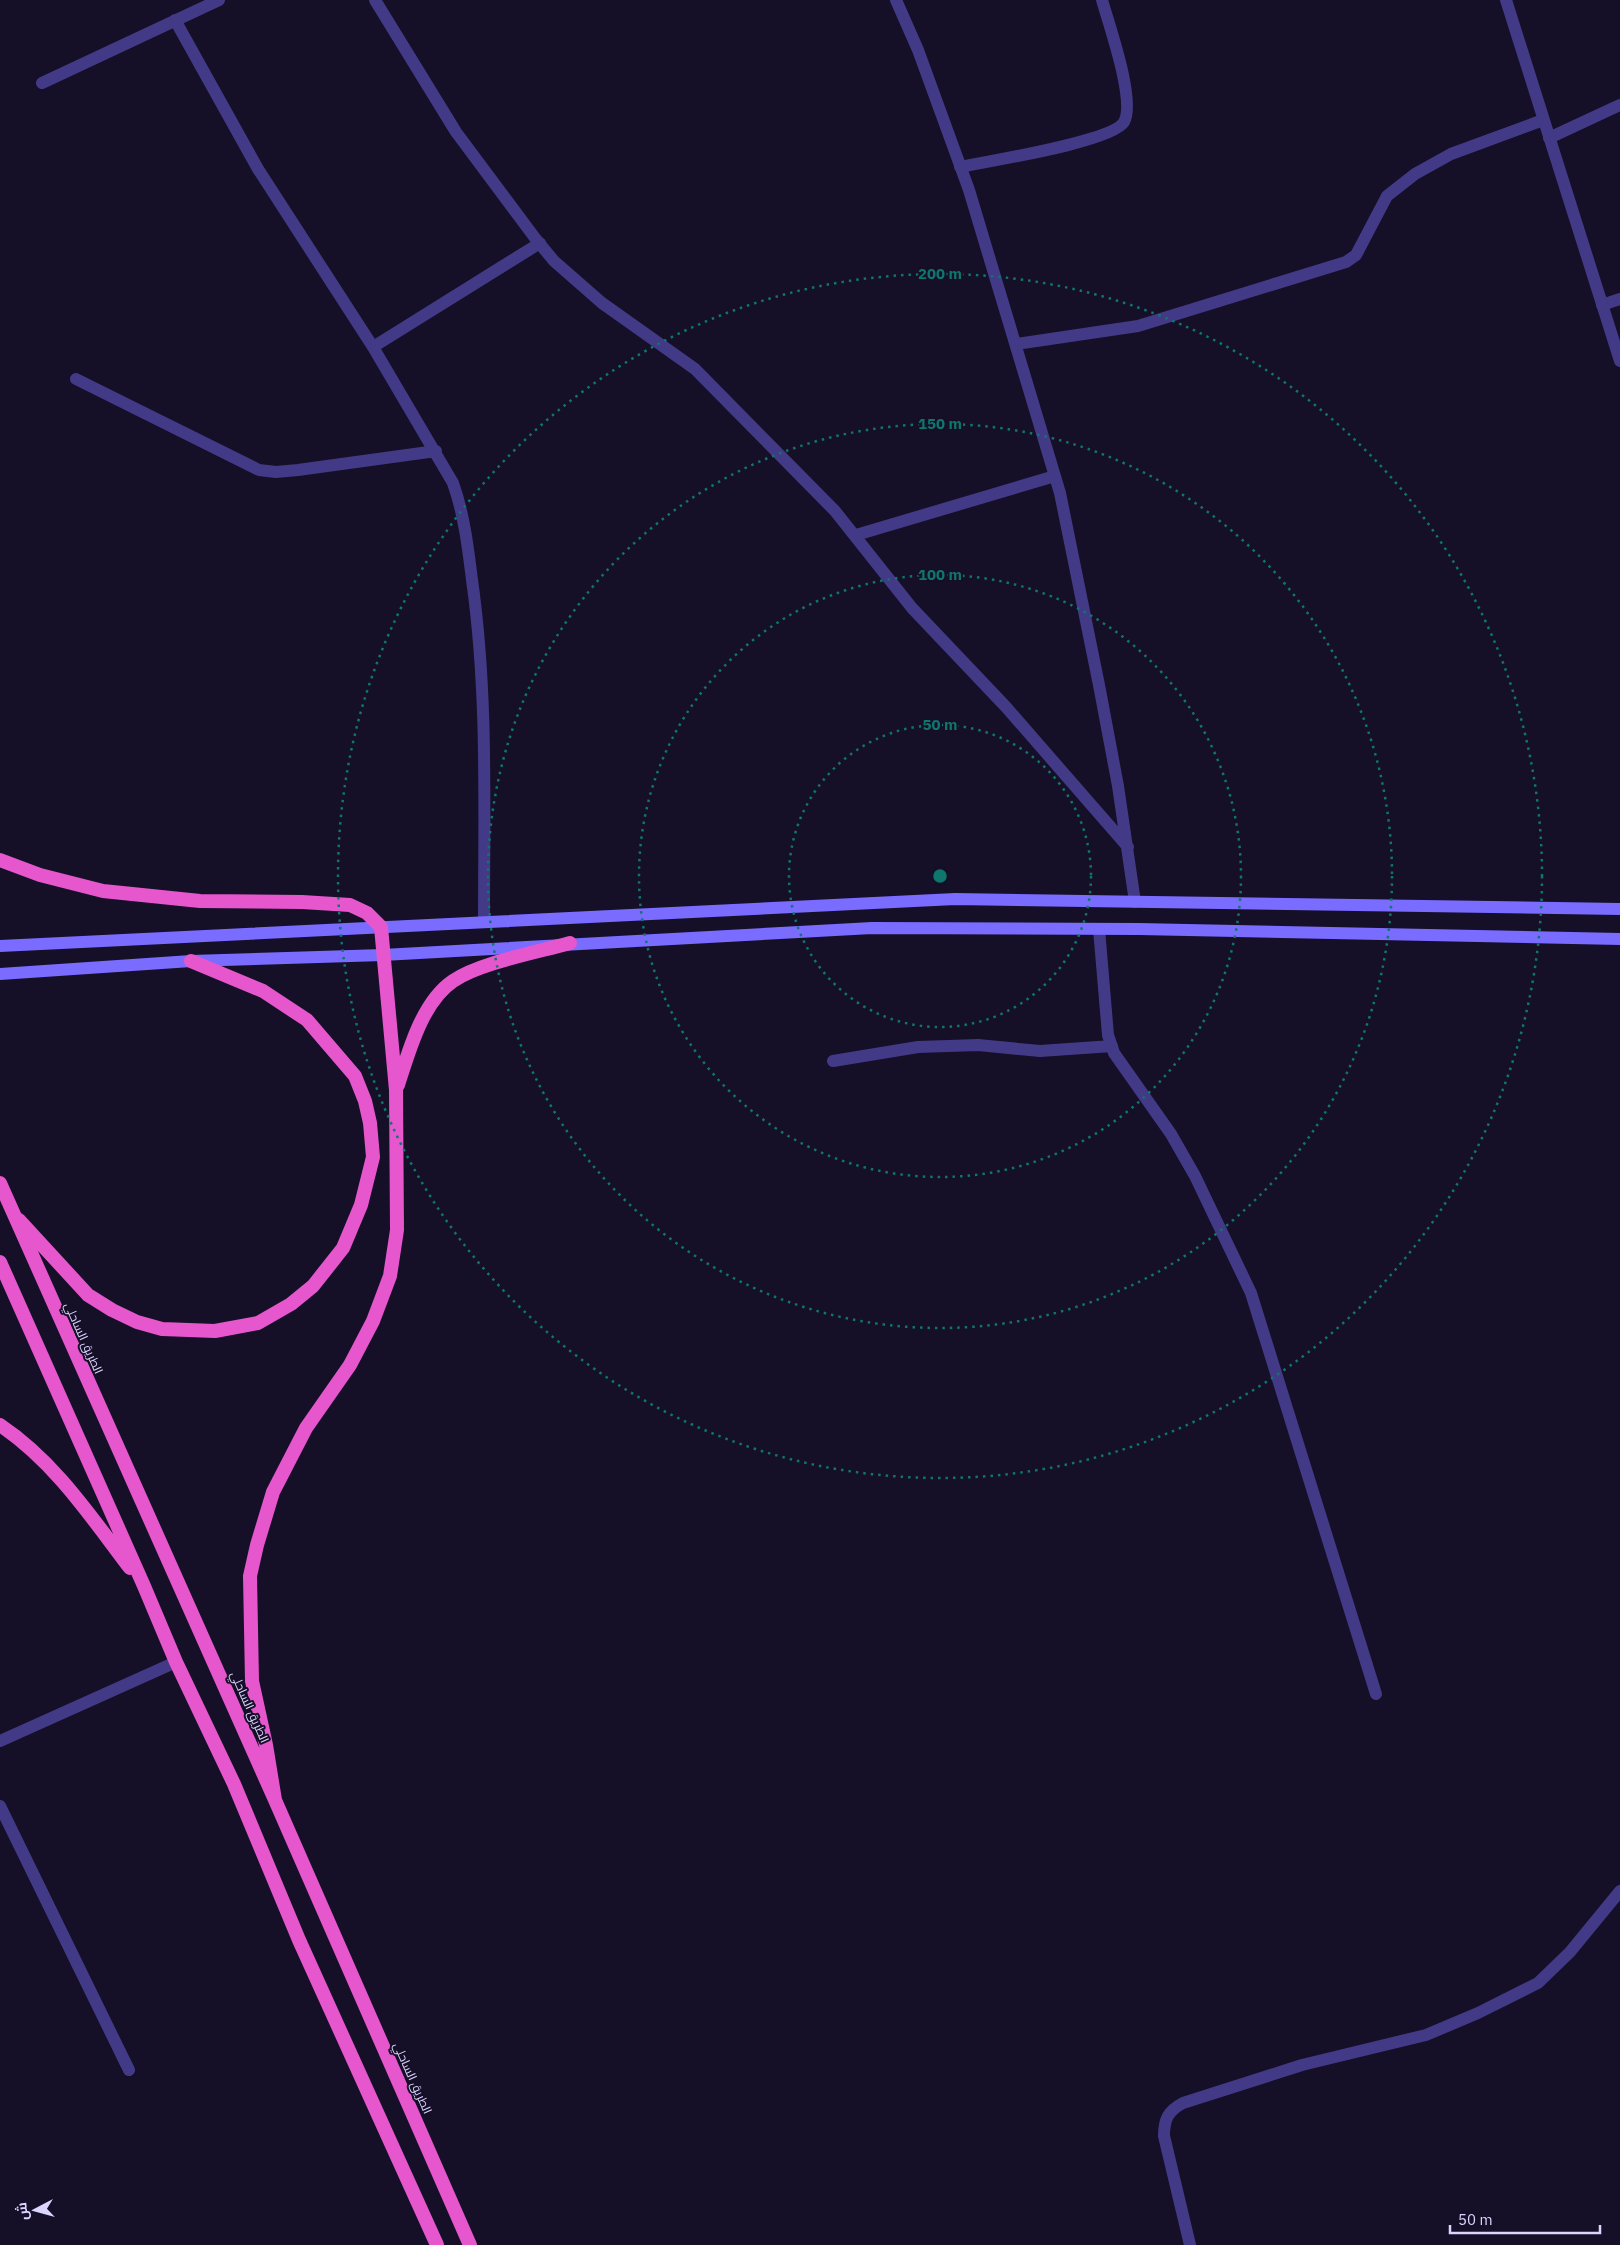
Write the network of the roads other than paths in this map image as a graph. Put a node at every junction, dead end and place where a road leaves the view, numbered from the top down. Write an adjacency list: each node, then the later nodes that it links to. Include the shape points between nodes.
1 (219, 0): 6 (street)
2 (375, 0): 12 (street, via 456,132)
3 (896, 0): 11 (street, via 918,50)
4 (1102, 0): 11 (street, via 1124,77 1127,107 1124,122 1114,131 1087,140)
5 (1506, 0): 9 (street)
6 (175, 20): 7 (street); 16 (street, via 258,169)
7 (42, 82)
8 (1620, 105): 10 (street)
9 (1544, 120): 10 (street); 15 (street, via 1451,154 1416,174 1387,196 1356,255 1346,262 1138,326)
10 (1549, 138): 14 (street)
11 (960, 167): 15 (street)
12 (540, 243): 16 (street); 21 (street, via 554,261 602,303 695,369)
13 (1620, 299): 14 (street)
14 (1602, 305): 17 (street)
15 (1016, 344): 20 (street)
16 (373, 347): 19 (street)
17 (1620, 361)
18 (76, 378): 19 (street, via 259,470 298,470)
19 (436, 451): 26 (street, via 461,507 478,622)
20 (1055, 476): 21 (street); 22 (street, via 1077,572)
21 (856, 535): 22 (street, via 912,608 1006,707)
22 (1128, 847): 24 (street)
23 (0, 860): 27 (highway, via 40,875 103,891 200,901 350,905 367,913)
24 (1135, 902): 25 (main road); 26 (main road, via 946,899)
25 (1620, 908)
26 (484, 922): 27 (main road)
27 (381, 928): 31 (main road); 32 (highway)
28 (1098, 929): 29 (main road); 30 (main road, via 872,928); 35 (street, via 1108,1035)
29 (1620, 939)
30 (570, 943): 32 (main road); 37 (highway, via 473,970 452,981 436,998 413,1037)
31 (0, 946)
32 (383, 955): 33 (main road); 37 (highway)
33 (191, 961): 34 (main road); 39 (highway, via 263,992 307,1020 355,1076 370,1123 372,1157 361,1205 343,1248 314,1286 258,1323 215,1331 162,1329 128,1318 88,1295)
34 (0, 974)
35 (1112, 1046): 36 (street, via 1040,1051 978,1045 918,1047); 44 (street, via 1195,1176 1251,1293)
36 (833, 1060)
37 (396, 1090): 46 (highway, via 397,1230 390,1276 373,1321 350,1365 306,1428 273,1492 250,1576 252,1681)
38 (0, 1183): 39 (highway, الطريق الساحلي)
39 (14, 1216): 46 (highway, الطريق الساحلي)
40 (0, 1262): 42 (highway)
41 (0, 1425): 42 (highway, via 28,1445 59,1476)
42 (144, 1586): 43 (highway)
43 (176, 1662): 45 (street); 50 (highway, via 234,1784 299,1940)
44 (1376, 1694)
45 (0, 1741)
46 (274, 1800): 51 (highway, الطريق الساحلي)
47 (0, 1806): 49 (street)
48 (1620, 1891): 52 (street, via 1570,1952 1538,1983 1478,2013 1426,2035 1302,2065 1183,2103 1171,2110 1164,2123 1164,2136)
49 (129, 2070)
50 (437, 2245)
51 (470, 2245)
52 (1190, 2245)

